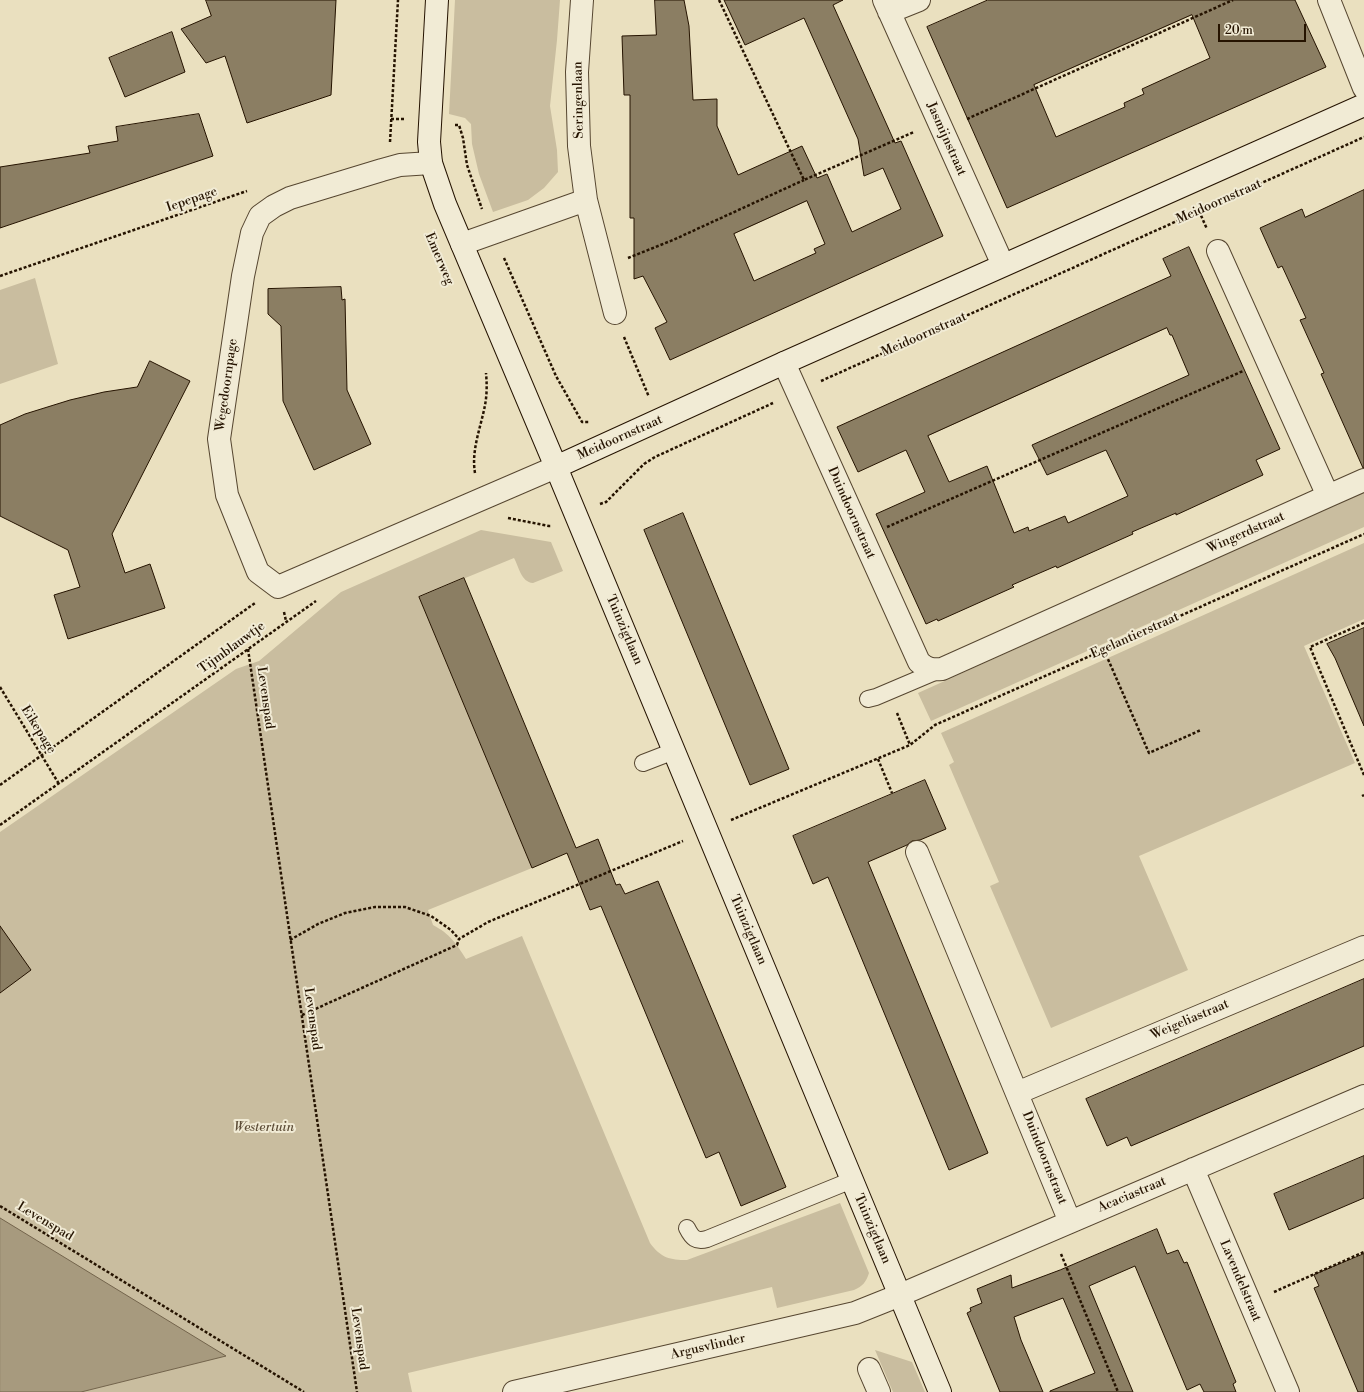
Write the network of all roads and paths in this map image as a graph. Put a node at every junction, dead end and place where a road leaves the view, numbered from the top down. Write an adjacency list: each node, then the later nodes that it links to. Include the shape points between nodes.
1 (398, 0): 11 (path)
2 (437, 0): 12 (street, Emerweg)
3 (582, 0): 19 (street, Seringenlaan, via 577,72 579,146)
4 (719, 0): 17 (path)
5 (919, 0): 8 (street, Jasmijnstraat)
6 (1233, 0): 13 (path)
7 (1329, 0): 9 (street)
8 (887, 6): 13 (street, Jasmijnstraat)
9 (1364, 88)
10 (1364, 105): 23 (street, Meidoornstraat)
11 (391, 119): 12 (path); 16 (path, via 390,142)
12 (430, 120): 15 (street, Emerweg); 20 (path, via 459,125 468,165)
13 (940, 126): 17 (path); 23 (street, Jasmijnstraat)
14 (1364, 138): 30 (path, Meidoornstraat)
15 (431, 163): 16 (street, Wegedoornpage); 21 (street, Emerweg)
16 (400, 165): 40 (street, Wegedoornpage, via 290,198 260,216 252,233 243,276 219,439 227,495 258,572)
17 (804, 180): 24 (path, via 673,240)
18 (248, 191): 25 (path, Iepepage)
19 (586, 200): 20 (street); 24 (street, Seringenlaan)
20 (493, 234): 21 (street); 32 (path, via 556,376 582,422)
21 (462, 244): 33 (street, Emerweg)
22 (1218, 252): 27 (street)
23 (1003, 265): 28 (street, Meidoornstraat)
24 (603, 268): 26 (street, Seringenlaan)
25 (0, 276)
26 (615, 313): 31 (path)
27 (1267, 360): 35 (street); 39 (path)
28 (784, 363): 30 (street, Duindoornstraat); 33 (street, Meidoornstraat)
29 (485, 370): 36 (path, via 486,403 474,460 475,472)
30 (797, 392): 37 (path, Meidoornstraat, via 655,457 644,464 606,502); 39 (street, Duindoornstraat)
31 (650, 400)
32 (596, 421)
33 (556, 467): 36 (street); 37 (street, Tuinzigtlaan)
34 (1364, 480): 35 (street)
35 (1328, 496): 45 (street, Wingerdstraat)
36 (488, 506): 37 (path, Meidoornstraat, via 549,526); 40 (street)
37 (576, 515): 50 (street, Tuinzigtlaan)
38 (1364, 534): 44 (path, Egelantierstraat)
39 (862, 538): 45 (street, Duindoornstraat, via 919,662 926,668)
40 (278, 587): 51 (path)
41 (317, 600): 43 (path, Tijmblauwtje)
42 (1364, 623): 54 (path, via 1310,647)
43 (248, 649): 55 (path, Tijmblauwtje); 60 (path, Levenspad)
44 (1104, 650): 47 (path, Egelantierstraat, via 936,725 910,745); 49 (path, via 1149,753)
45 (942, 669): 47 (lane)
46 (0, 687): 51 (path, Eikepage)
47 (888, 692): 48 (lane)
48 (868, 699)
49 (1201, 730)
50 (674, 751): 53 (lane); 66 (street, Tuinzigtlaan)
51 (43, 756): 55 (path, Eikepage); 56 (path)
52 (878, 759): 57 (path)
53 (643, 763)
54 (1364, 775)
55 (60, 784): 58 (path, Tijmblauwtje)
56 (0, 785)
57 (892, 793)
58 (0, 825)
59 (917, 852): 63 (street, Duindoornstraat)
60 (290, 940): 62 (path, Levenspad); 62 (path, via 318,924 345,913 375,907 405,907 430,916 451,930 458,939 457,945)
61 (1364, 948): 63 (street, Weigeliastraat)
62 (302, 1015): 75 (path, Levenspad)
63 (1017, 1093): 68 (street, Duindoornstraat)
64 (1364, 1096): 65 (street, Acaciastraat)
65 (1193, 1169): 68 (street, Acaciastraat); 72 (street, Lavendelstraat)
66 (852, 1180): 69 (lane, via 707,1240 694,1239); 71 (street, Tuinzigtlaan)
67 (0, 1206): 74 (path, Levenspad)
68 (1060, 1226): 71 (street, Acaciastraat); 79 (path)
69 (687, 1228)
70 (1364, 1252): 72 (path)
71 (900, 1295): 76 (street, Argusvlinder, via 854,1313); 78 (street, Tuinzigtlaan)
72 (1249, 1302): 80 (street, Lavendelstraat)
73 (869, 1369): 77 (street)
74 (304, 1392)
75 (357, 1392)
76 (514, 1392)
77 (879, 1392)
78 (940, 1392)
79 (1118, 1392)
80 (1288, 1392)

